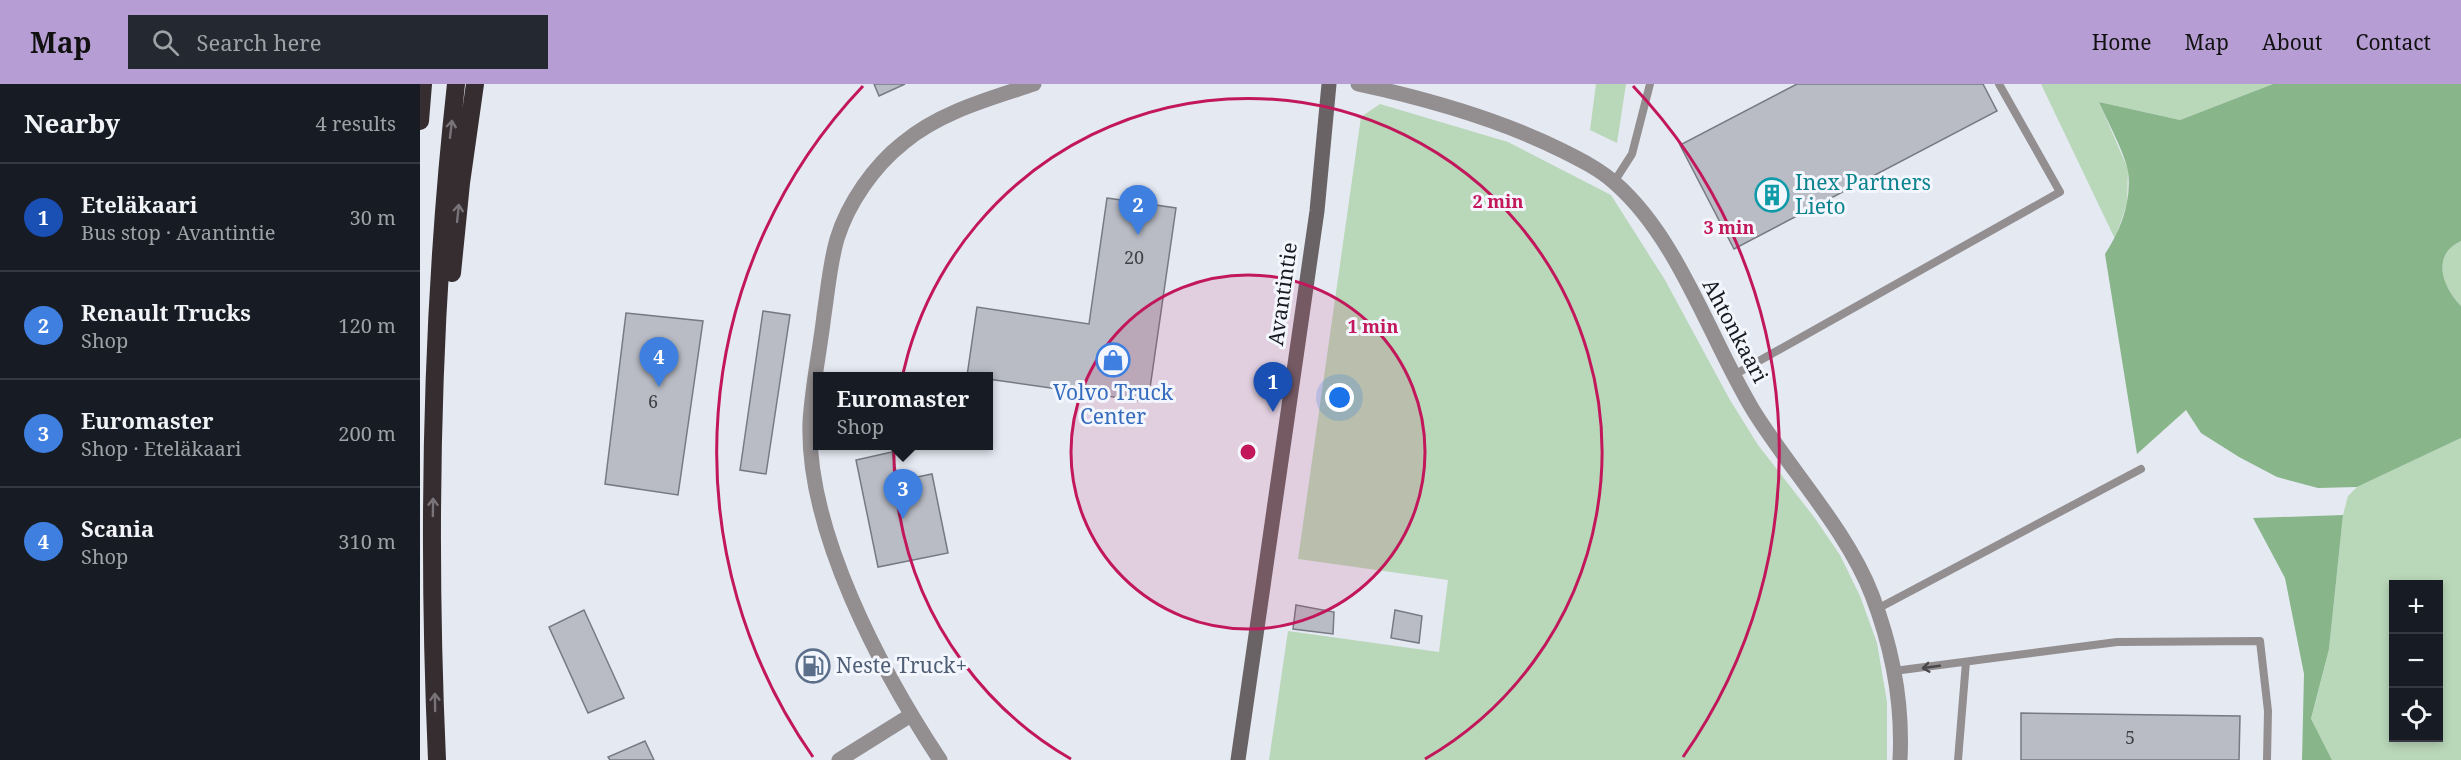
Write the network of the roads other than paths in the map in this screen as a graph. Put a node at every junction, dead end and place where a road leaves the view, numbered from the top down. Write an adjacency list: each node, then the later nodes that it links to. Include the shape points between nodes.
1 (423, 84): 9 (highway)
2 (456, 84): 14 (highway, one-way to 2, via 445,186)
3 (475, 84): 14 (highway, one-way to 3)
4 (1034, 84): 11 (street, via 929,124 903,142 866,183 837,239)
5 (1329, 84): 23 (street, Avantintie, via 1317,211)
6 (1358, 84): 10 (street, Ahtonkaari, via 1436,103 1530,136 1594,167)
7 (1650, 84): 10 (lane, via 1632,154)
8 (1999, 84): 12 (lane, via 2060,192)
9 (420, 121)
10 (1614, 182): 12 (street, Ahtonkaari, via 1634,201 1673,257)
11 (817, 372)
12 (1734, 375): 16 (street, Ahtonkaari, via 1857,562)
13 (813, 400): 19 (street, via 812,453 825,527 874,644)
14 (434, 439): 20 (highway, one-way to 14, via 432,581)
15 (2141, 469): 16 (lane)
16 (1877, 609): 18 (street, Ahtonkaari)
17 (1966, 662): 18 (lane, one-way to 18); 25 (lane); 26 (lane, via 2117,642 2260,640 2268,711)
18 (1894, 671): 24 (street, Ahtonkaari)
19 (911, 715): 21 (street); 22 (street)
20 (437, 760)
21 (839, 760)
22 (940, 760)
23 (1238, 760)
24 (1900, 760)
25 (1958, 760)
26 (2267, 760)

